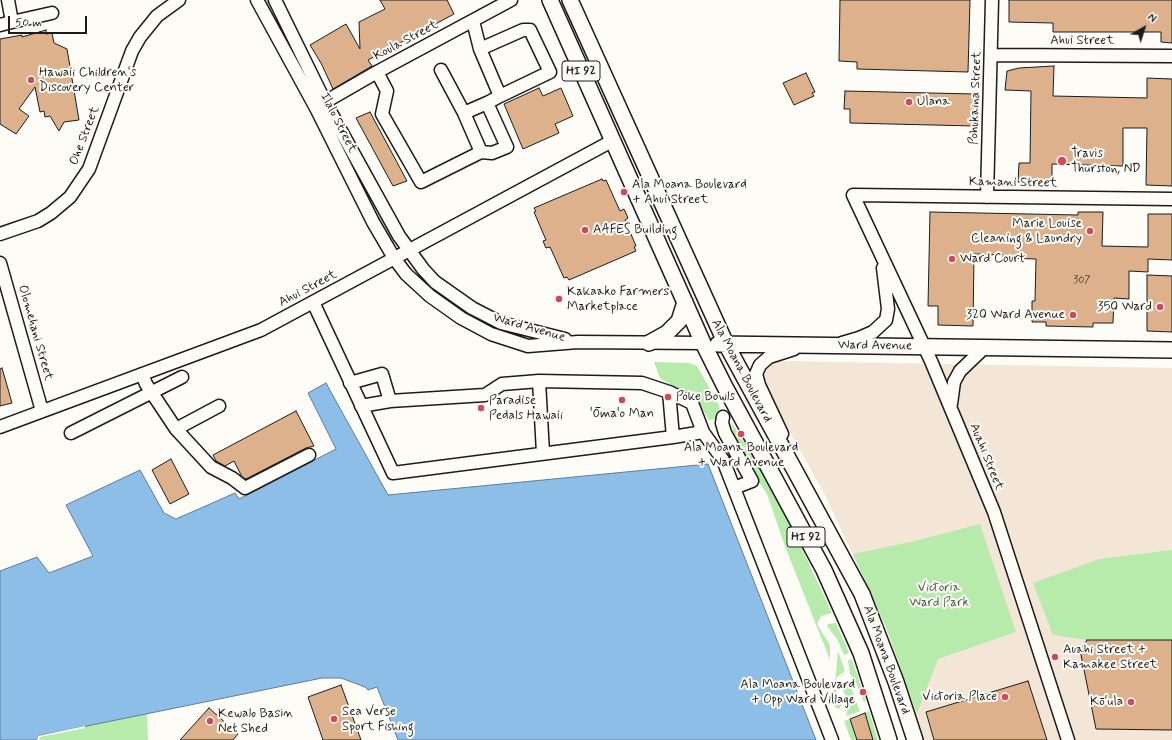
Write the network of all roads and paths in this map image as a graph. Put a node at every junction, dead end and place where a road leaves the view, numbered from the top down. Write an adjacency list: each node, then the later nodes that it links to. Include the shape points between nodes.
1 (8, 0): 11 (street)
2 (179, 0): 27 (street, Ohe Street, via 157,16 132,51 89,169 70,198 38,221)
3 (257, 0): 20 (street, Ilalo Street)
4 (275, 0): 20 (street, Ilalo Street)
5 (511, 0): 10 (street, Koula Street)
6 (550, 0): 22 (main road, Ala Moana Boulevard / HI 92)
7 (570, 0): 38 (main road, Ala Moana Boulevard / HI 92)
8 (992, 0): 14 (street, Pohukaina Street)
9 (52, 13): 11 (street)
10 (473, 21): 13 (street); 17 (street, Koula Street)
11 (12, 22): 12 (street)
12 (0, 25)
13 (480, 49): 18 (street); 18 (street, via 523,30 530,30 550,72)
14 (992, 55): 15 (street, Ahui Street); 25 (street, Pohukaina Street)
15 (1172, 56)
16 (441, 70): 21 (street)
17 (377, 72): 20 (street, Koula Street); 23 (street, via 387,91 382,114 421,182)
18 (500, 96): 19 (street)
19 (487, 102): 21 (street); 23 (street, via 507,148 492,153)
20 (320, 105): 28 (street, Ilalo Street); 30 (street, Ilalo Street, via 373,222)
21 (464, 114): 23 (street)
22 (612, 141): 28 (street, Ahui Street); 34 (main road, Ala Moana Boulevard / HI 92)
23 (481, 152)
24 (853, 195): 25 (street, Kamani Street); 29 (street, Auahi Street)
25 (987, 197): 26 (street, Kamani Street)
26 (1172, 199)
27 (0, 234)
28 (408, 251): 30 (street, Ahui Street); 35 (street, Ward Avenue, via 435,282 472,308 501,323)
29 (881, 255): 39 (street, via 888,302 886,320 873,332 859,338); 40 (street, Auahi Street)
30 (394, 258): 33 (street, Ahui Street); 35 (street, Ward Avenue, via 406,274 430,296 461,318 491,334 528,346)
31 (0, 263): 32 (street, Olomehani Street)
32 (2, 278): 53 (street, Olomehani Street)
33 (313, 302): 43 (street, Ahui Street, via 251,334); 46 (street)
34 (685, 302): 36 (main road, via 679,321 667,333); 37 (main road, Ala Moana Boulevard / HI 92)
35 (578, 342): 36 (street, Ward Avenue)
36 (649, 343): 37 (street, Ward Avenue)
37 (703, 343): 38 (main road, Ward Avenue); 65 (main road, Ala Moana Boulevard / HI 92, via 824,570 861,653)
38 (726, 344): 39 (main road, Ward Avenue); 63 (main road, Ala Moana Boulevard / HI 92)
39 (820, 345): 40 (main road, Ward Avenue); 63 (street, via 788,349 772,355 760,365 756,376)
40 (924, 347): 41 (main road, Ward Avenue); 52 (street, Auahi Street)
41 (984, 348): 42 (main road, Ward Avenue); 52 (street, via 960,371 951,393)
42 (1172, 350)
43 (142, 374): 47 (street); 53 (street, Ahui Street)
44 (182, 377): 47 (street)
45 (539, 381): 48 (street, via 642,383); 49 (street, via 502,384 484,394); 60 (street)
46 (350, 383): 49 (street, via 382,374); 51 (street)
47 (153, 392): 56 (street); 58 (street)
48 (669, 392): 57 (street, via 692,403); 59 (street)
49 (390, 401): 51 (street)
50 (219, 406): 56 (street)
51 (361, 406): 60 (street, via 393,473)
52 (950, 408): 67 (street, Auahi Street, via 994,512)
53 (42, 411): 55 (street, Ahui Street)
54 (723, 417): 62 (street, via 725,433 752,480)
55 (0, 426)
56 (176, 429): 61 (street, via 211,466 245,488)
57 (703, 432): 59 (street); 62 (street, via 721,456)
58 (71, 433)
59 (673, 437): 60 (street)
60 (543, 453)
61 (309, 455)
62 (734, 488): 64 (street)
63 (812, 501): 66 (main road, Ala Moana Boulevard / HI 92, via 862,594)
64 (832, 740)
65 (889, 740)
66 (915, 740)
67 (1068, 740)

